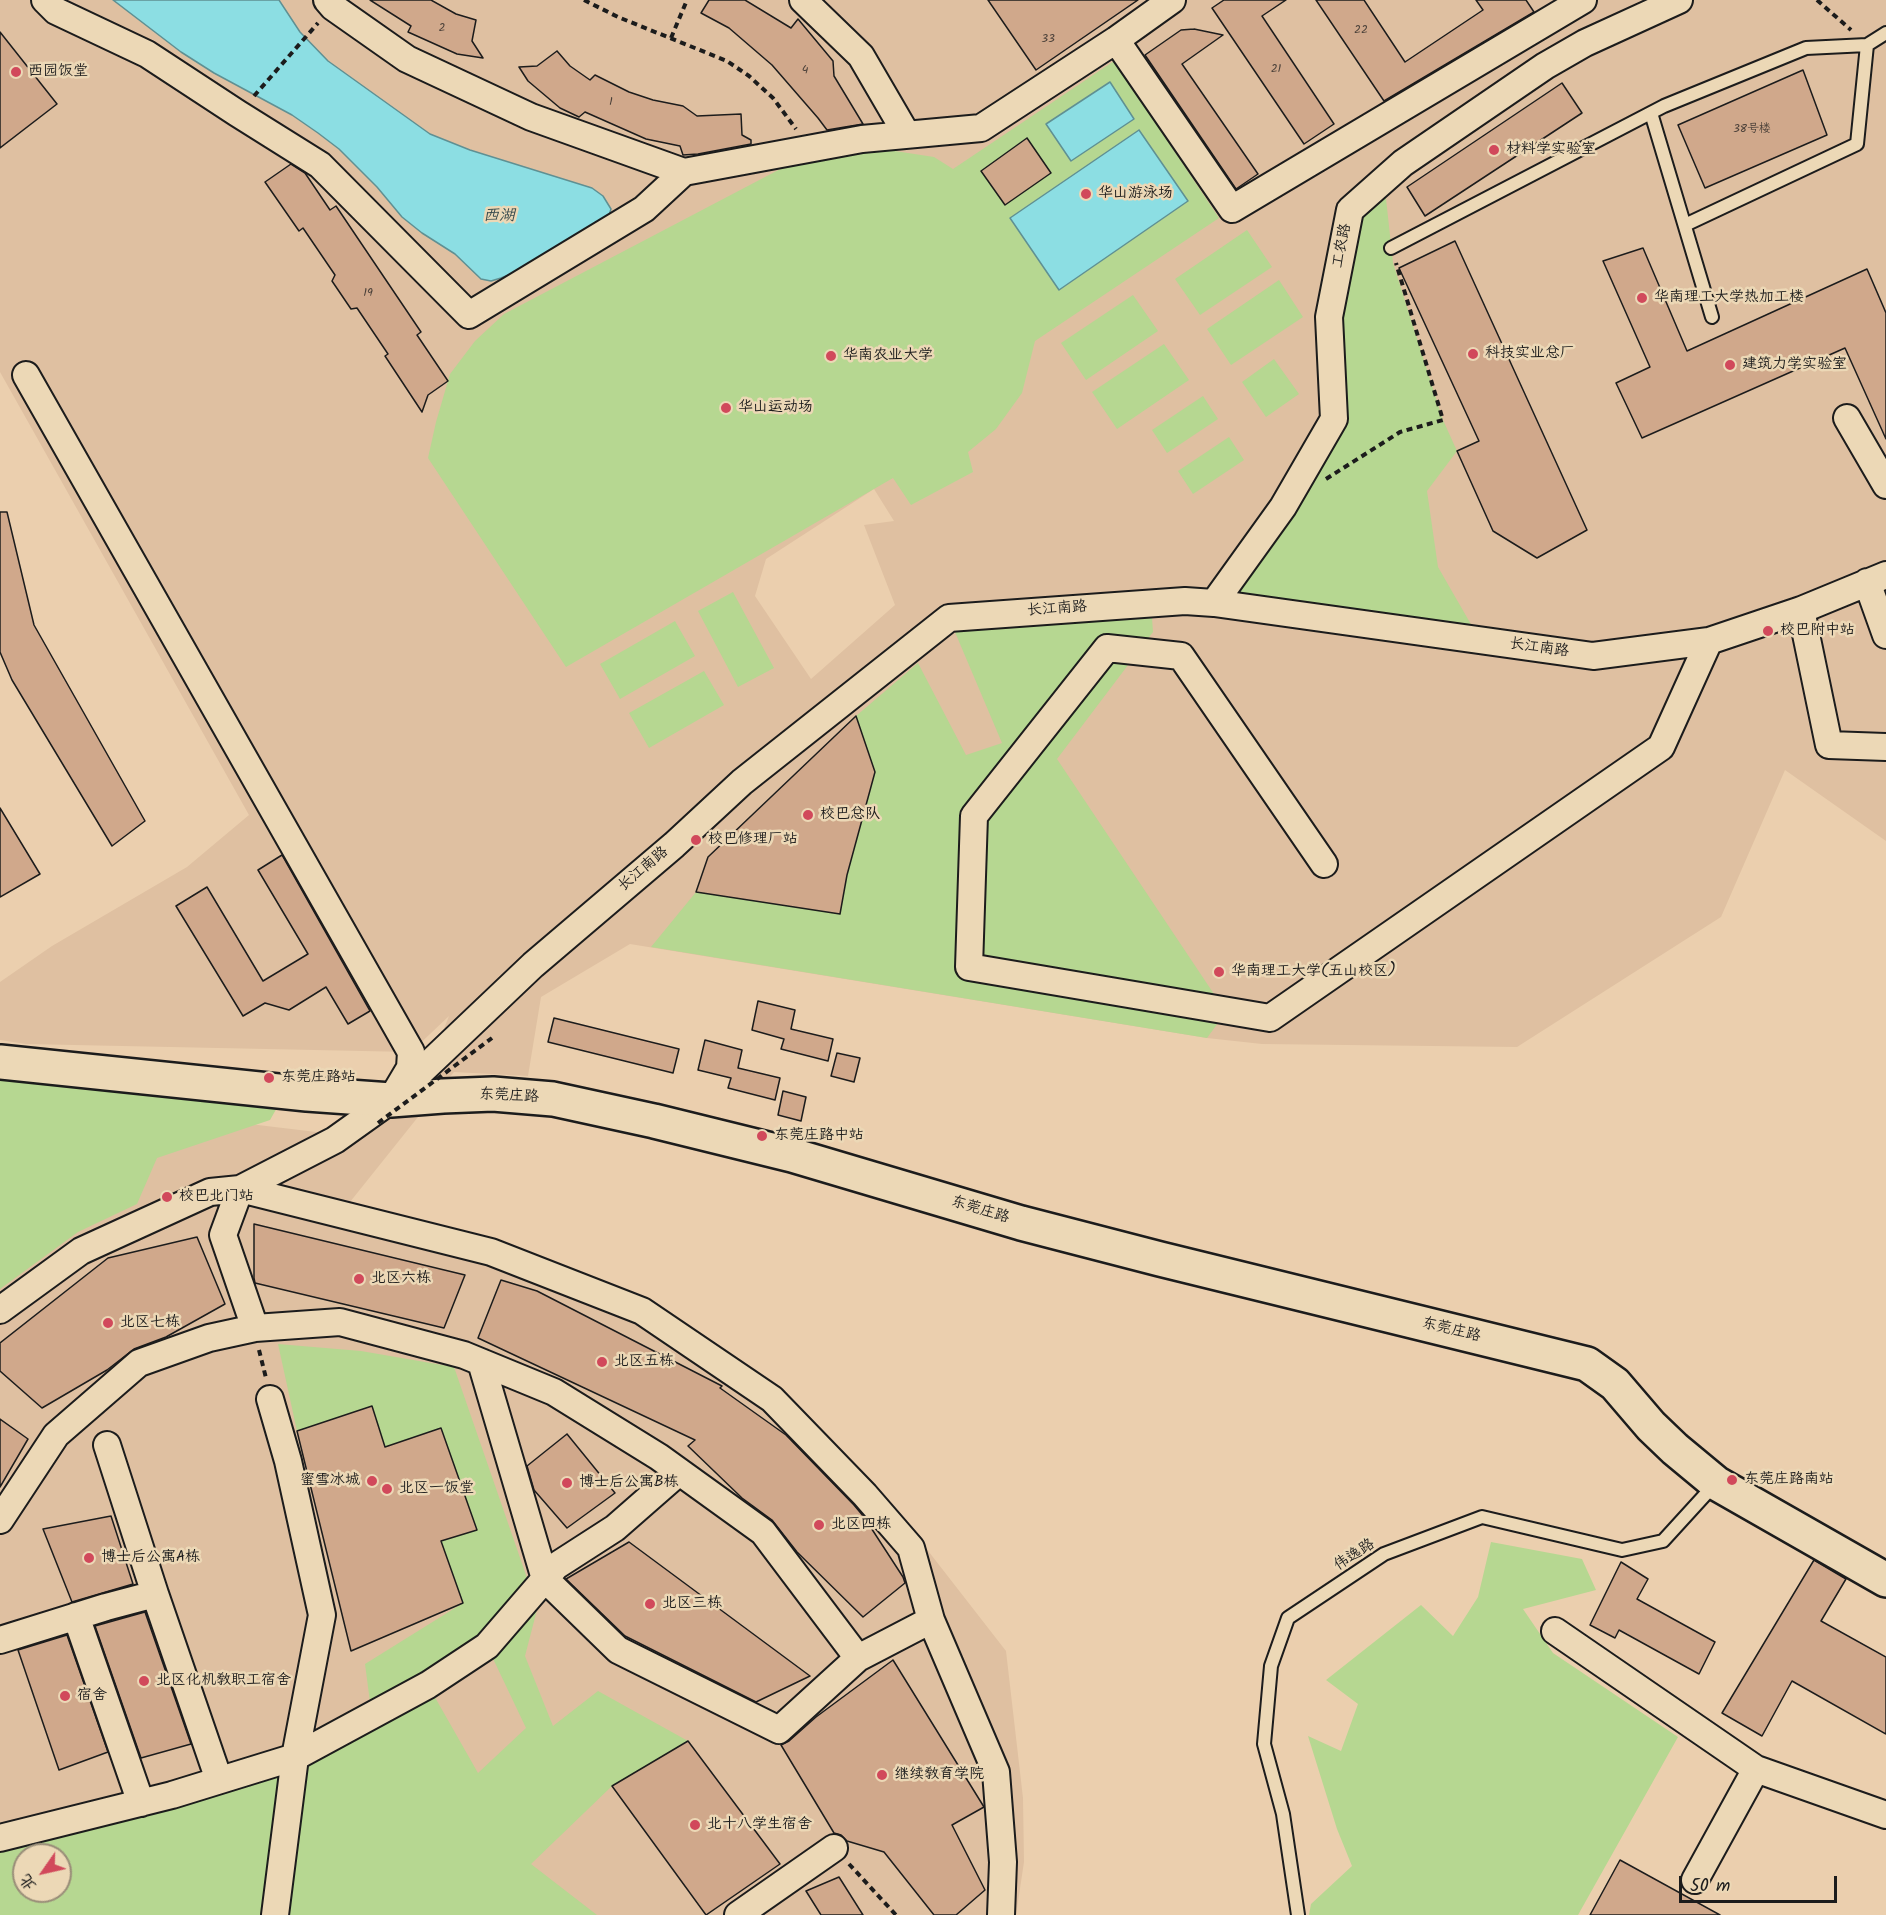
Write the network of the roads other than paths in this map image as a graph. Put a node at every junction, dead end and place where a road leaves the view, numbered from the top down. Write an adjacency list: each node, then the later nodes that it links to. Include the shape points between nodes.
1 (45, 0): 12 (street, via 56,11 147,54 320,165 469,315 644,209)
2 (327, 0): 12 (street, via 406,59 531,117)
3 (803, 0): 11 (street, via 861,56)
4 (1172, 0): 8 (street)
5 (1583, 0): 8 (street, via 1233,209)
6 (1679, 0): 20 (street, 工农路, via 1545,66 1403,163 1350,210 1329,317 1334,419 1283,507)
7 (1886, 33): 9 (lane)
8 (1116, 40): 11 (street, via 981,129)
9 (1867, 45): 10 (lane, via 1806,48); 13 (lane, via 1857,144)
10 (1652, 113): 13 (lane); 14 (lane)
11 (907, 135): 12 (street, via 862,139)
12 (684, 172)
13 (1685, 225): 15 (lane)
14 (1391, 248)
15 (1712, 317)
16 (26, 375): 27 (street, via 411,1052 410,1068)
17 (1847, 418): 18 (street)
18 (1886, 485)
19 (1877, 579): 21 (street, 长江南路); 22 (street)
20 (1214, 603): 23 (street, 长江南路, via 1593,656); 27 (street, 长江南路, via 1185,601 949,618 742,782 533,965 436,1055)
21 (1801, 610): 23 (street, 长江南路); 24 (street, via 1829,745)
22 (1886, 635)
23 (1709, 641): 25 (street, via 1661,747 1270,1018 969,967 974,816 1107,648 1181,656)
24 (1886, 747)
25 (1324, 864)
26 (0, 1062): 27 (street, 东莞庄路, via 307,1094)
27 (385, 1112): 28 (street); 35 (street, 东莞庄路, via 443,1096 553,1099 591,1106 792,1155 1021,1223 1587,1364 1614,1384 1667,1442)
28 (240, 1189): 29 (street, via 210,1192 81,1251); 30 (street, via 223,1235); 41 (street, via 491,1252 642,1311 772,1399 865,1495 911,1548)
29 (0, 1310)
30 (255, 1329): 31 (street, via 340,1322); 36 (street, via 209,1338 139,1363 56,1436)
31 (481, 1362): 34 (street, via 554,1392); 37 (street)
32 (270, 1399): 45 (street, via 322,1615)
33 (106, 1445): 39 (street)
34 (679, 1472): 37 (street, via 615,1528 556,1566); 44 (street, via 763,1532)
35 (1716, 1483): 38 (street, 东莞庄路); 56 (lane, 伟逸路, via 1663,1541 1622,1550 1482,1517 1384,1554 1288,1618 1271,1666 1264,1744 1283,1814)
36 (0, 1520)
37 (545, 1579): 44 (street, via 618,1650 779,1730); 45 (street, via 487,1646 428,1685)
38 (1886, 1580)
39 (155, 1594): 40 (street); 47 (street)
40 (76, 1617): 43 (street); 48 (street)
41 (931, 1620): 44 (street); 55 (street, via 996,1772 1003,1862)
42 (1555, 1631): 46 (street)
43 (0, 1640)
44 (858, 1658)
45 (295, 1757): 47 (street); 53 (street)
46 (1756, 1768): 49 (street); 52 (street)
47 (219, 1780): 48 (street)
48 (141, 1803): 50 (street)
49 (1886, 1815)
50 (0, 1838)
51 (834, 1848): 54 (street)
52 (1695, 1880)
53 (275, 1915)
54 (738, 1915)
55 (1001, 1915)
56 (1298, 1915)

